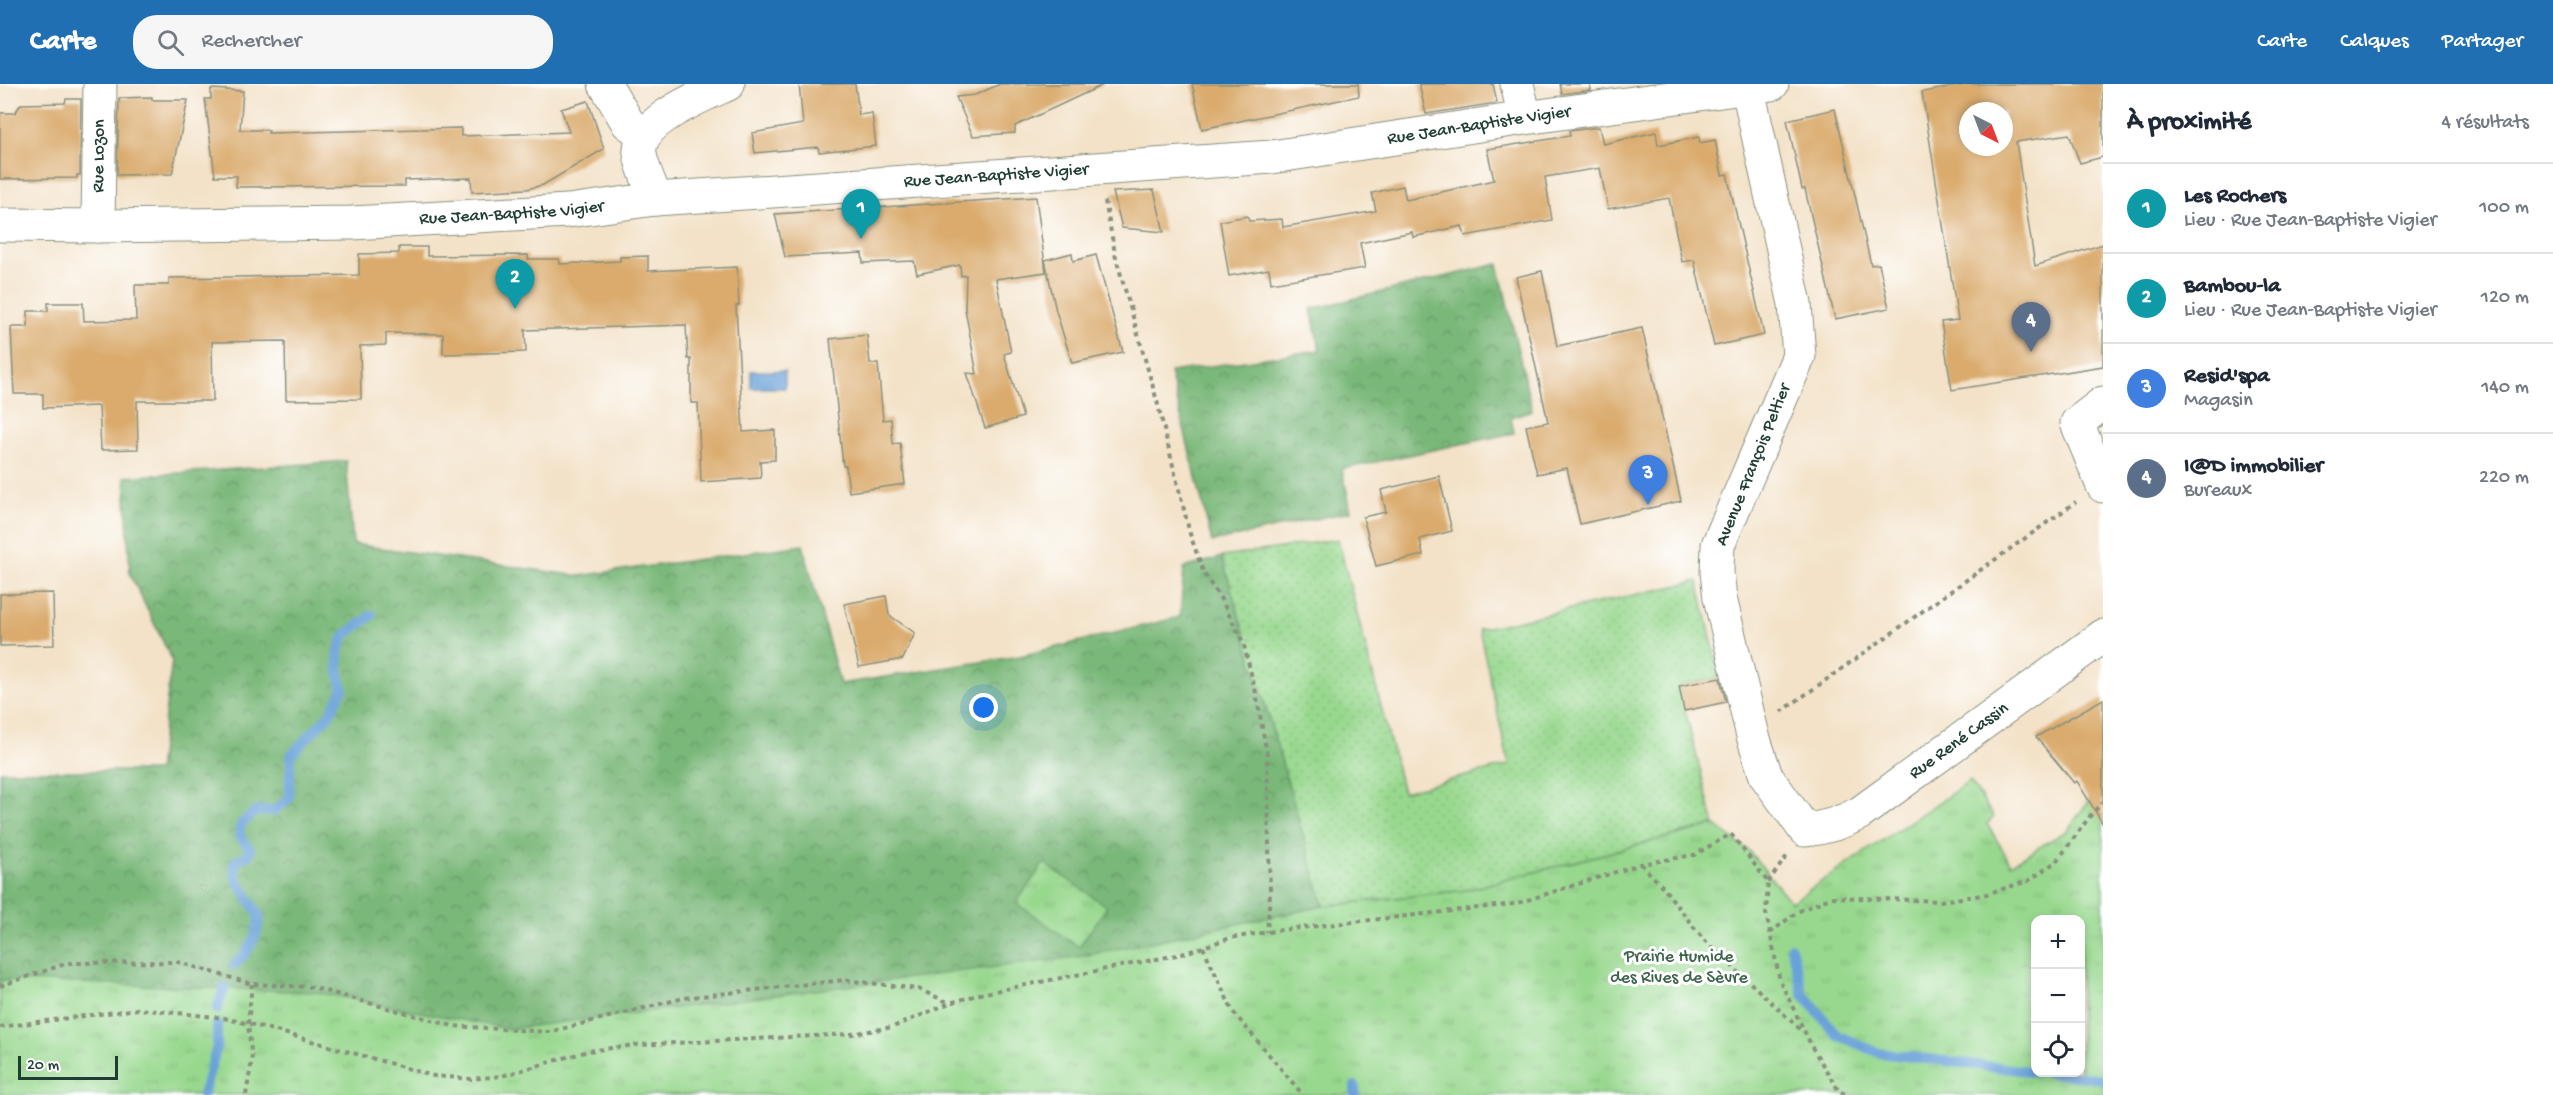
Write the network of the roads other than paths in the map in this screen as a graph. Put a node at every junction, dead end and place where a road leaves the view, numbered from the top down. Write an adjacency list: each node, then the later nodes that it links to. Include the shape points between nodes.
1 (100, 84): 11 (street, Rue Lozon)
2 (605, 84): 8 (street, via 628,123)
3 (728, 84): 8 (street, via 694,99)
4 (1517, 84): 7 (street)
5 (1760, 86): 6 (street, Rue Jean-Baptiste Vigier); 15 (street, Avenue François Peltier, via 1795,304 1799,356 1718,545 1717,572 1752,736 1766,776)
6 (1712, 88): 7 (street, Rue Jean-Baptiste Vigier)
7 (1525, 118): 9 (street, Rue Jean-Baptiste Vigier, via 1272,157)
8 (644, 135): 9 (street, via 640,152)
9 (655, 199): 11 (street, Rue Jean-Baptiste Vigier, via 568,212 352,223)
10 (0, 225): 11 (street, Rue Jean-Baptiste Vigier)
11 (98, 226)
12 (2103, 403): 13 (street, via 2077,423)
13 (2100, 482)
14 (2103, 636): 15 (street, Rue René Cassin, via 1860,813 1827,828)
15 (1805, 830)

